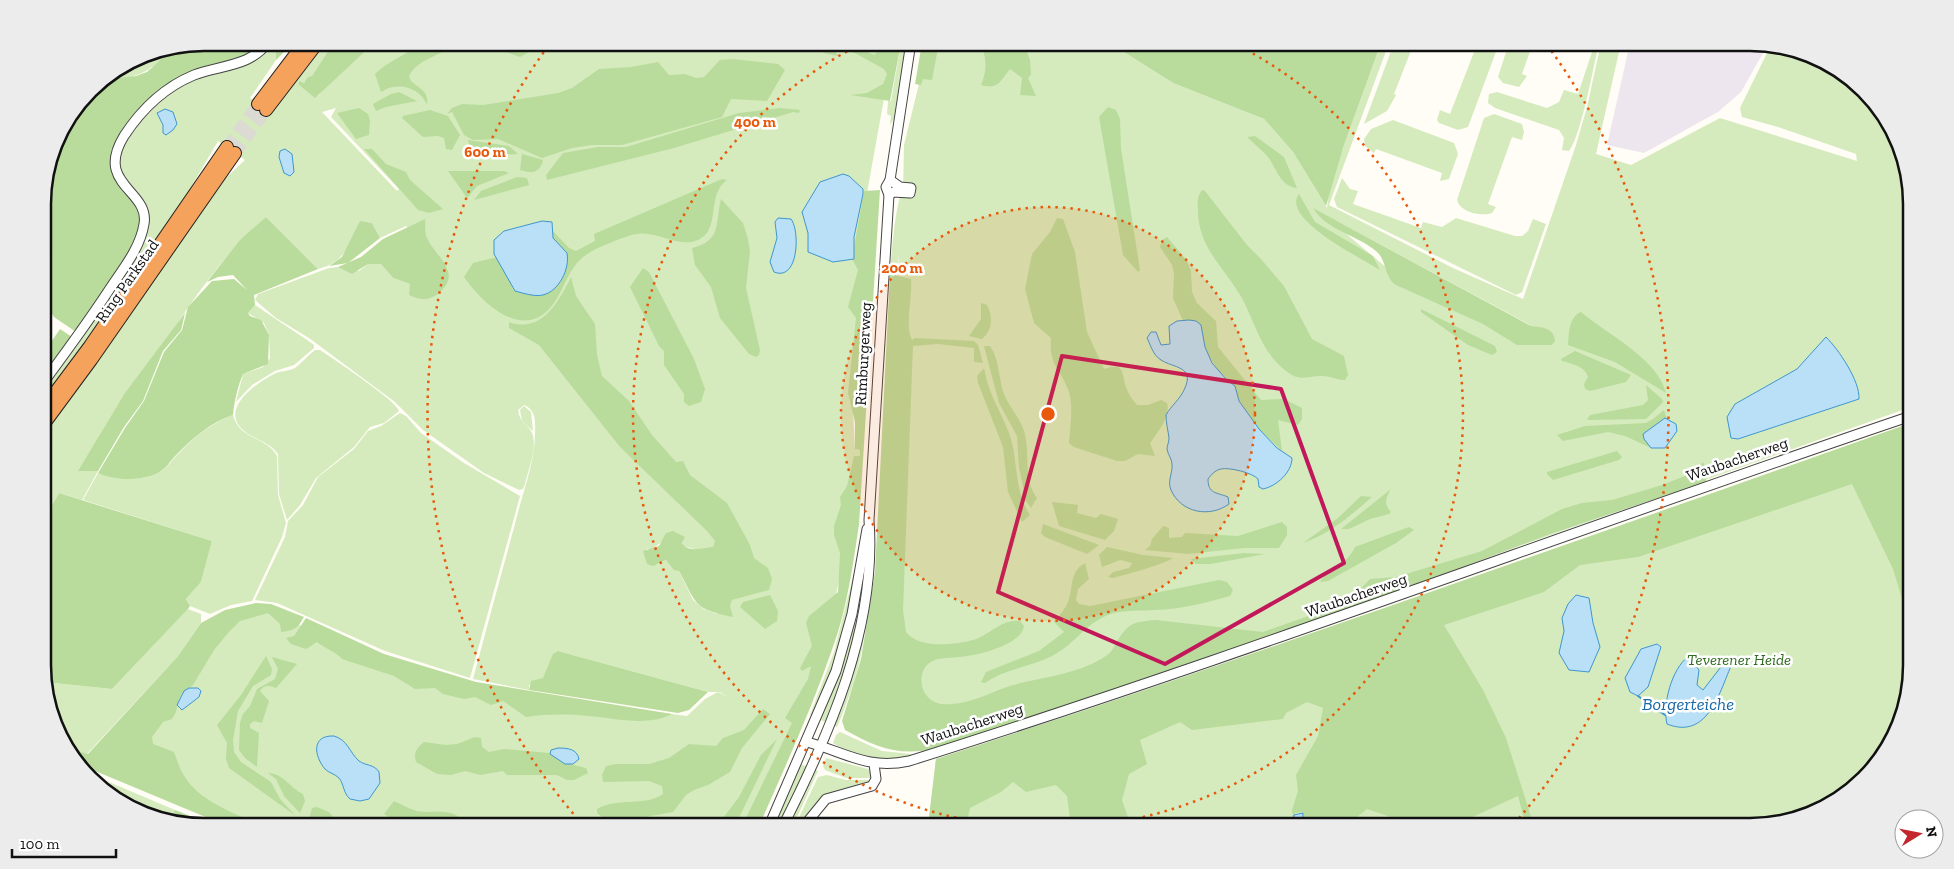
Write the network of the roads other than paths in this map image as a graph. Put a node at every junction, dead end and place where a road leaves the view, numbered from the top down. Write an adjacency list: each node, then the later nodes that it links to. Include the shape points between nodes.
1 (261, 51): 7 (street, via 250,59 178,82 148,106 130,128 116,154 116,167 122,183 143,210 145,223 129,260)
2 (299, 51): 3 (highway, via 262,107)
3 (310, 51)
4 (910, 51): 5 (street, Rimburgerweg)
5 (890, 180): 6 (street, Rimburgerweg, via 886,187); 6 (street, via 911,190)
6 (889, 195): 11 (street, Rimburgerweg)
7 (52, 371)
8 (52, 397): 9 (highway, Ring Parkstad, via 231,150 102,345)
9 (52, 413)
10 (1903, 419): 14 (street, Waubacherweg, via 1714,482 1369,607 954,747 909,761)
11 (869, 520): 12 (street, Rimburgerweg, via 844,644); 13 (street, Rimburgerweg, via 868,577 854,652)
12 (807, 742): 13 (street, Waubacherweg); 15 (street, Rimburgerweg)
13 (820, 746): 14 (street, Waubacherweg); 16 (street, Rimburgerweg)
14 (874, 764): 17 (street, via 876,779 872,786 826,799)
15 (774, 818)
16 (787, 818)
17 (811, 818)

